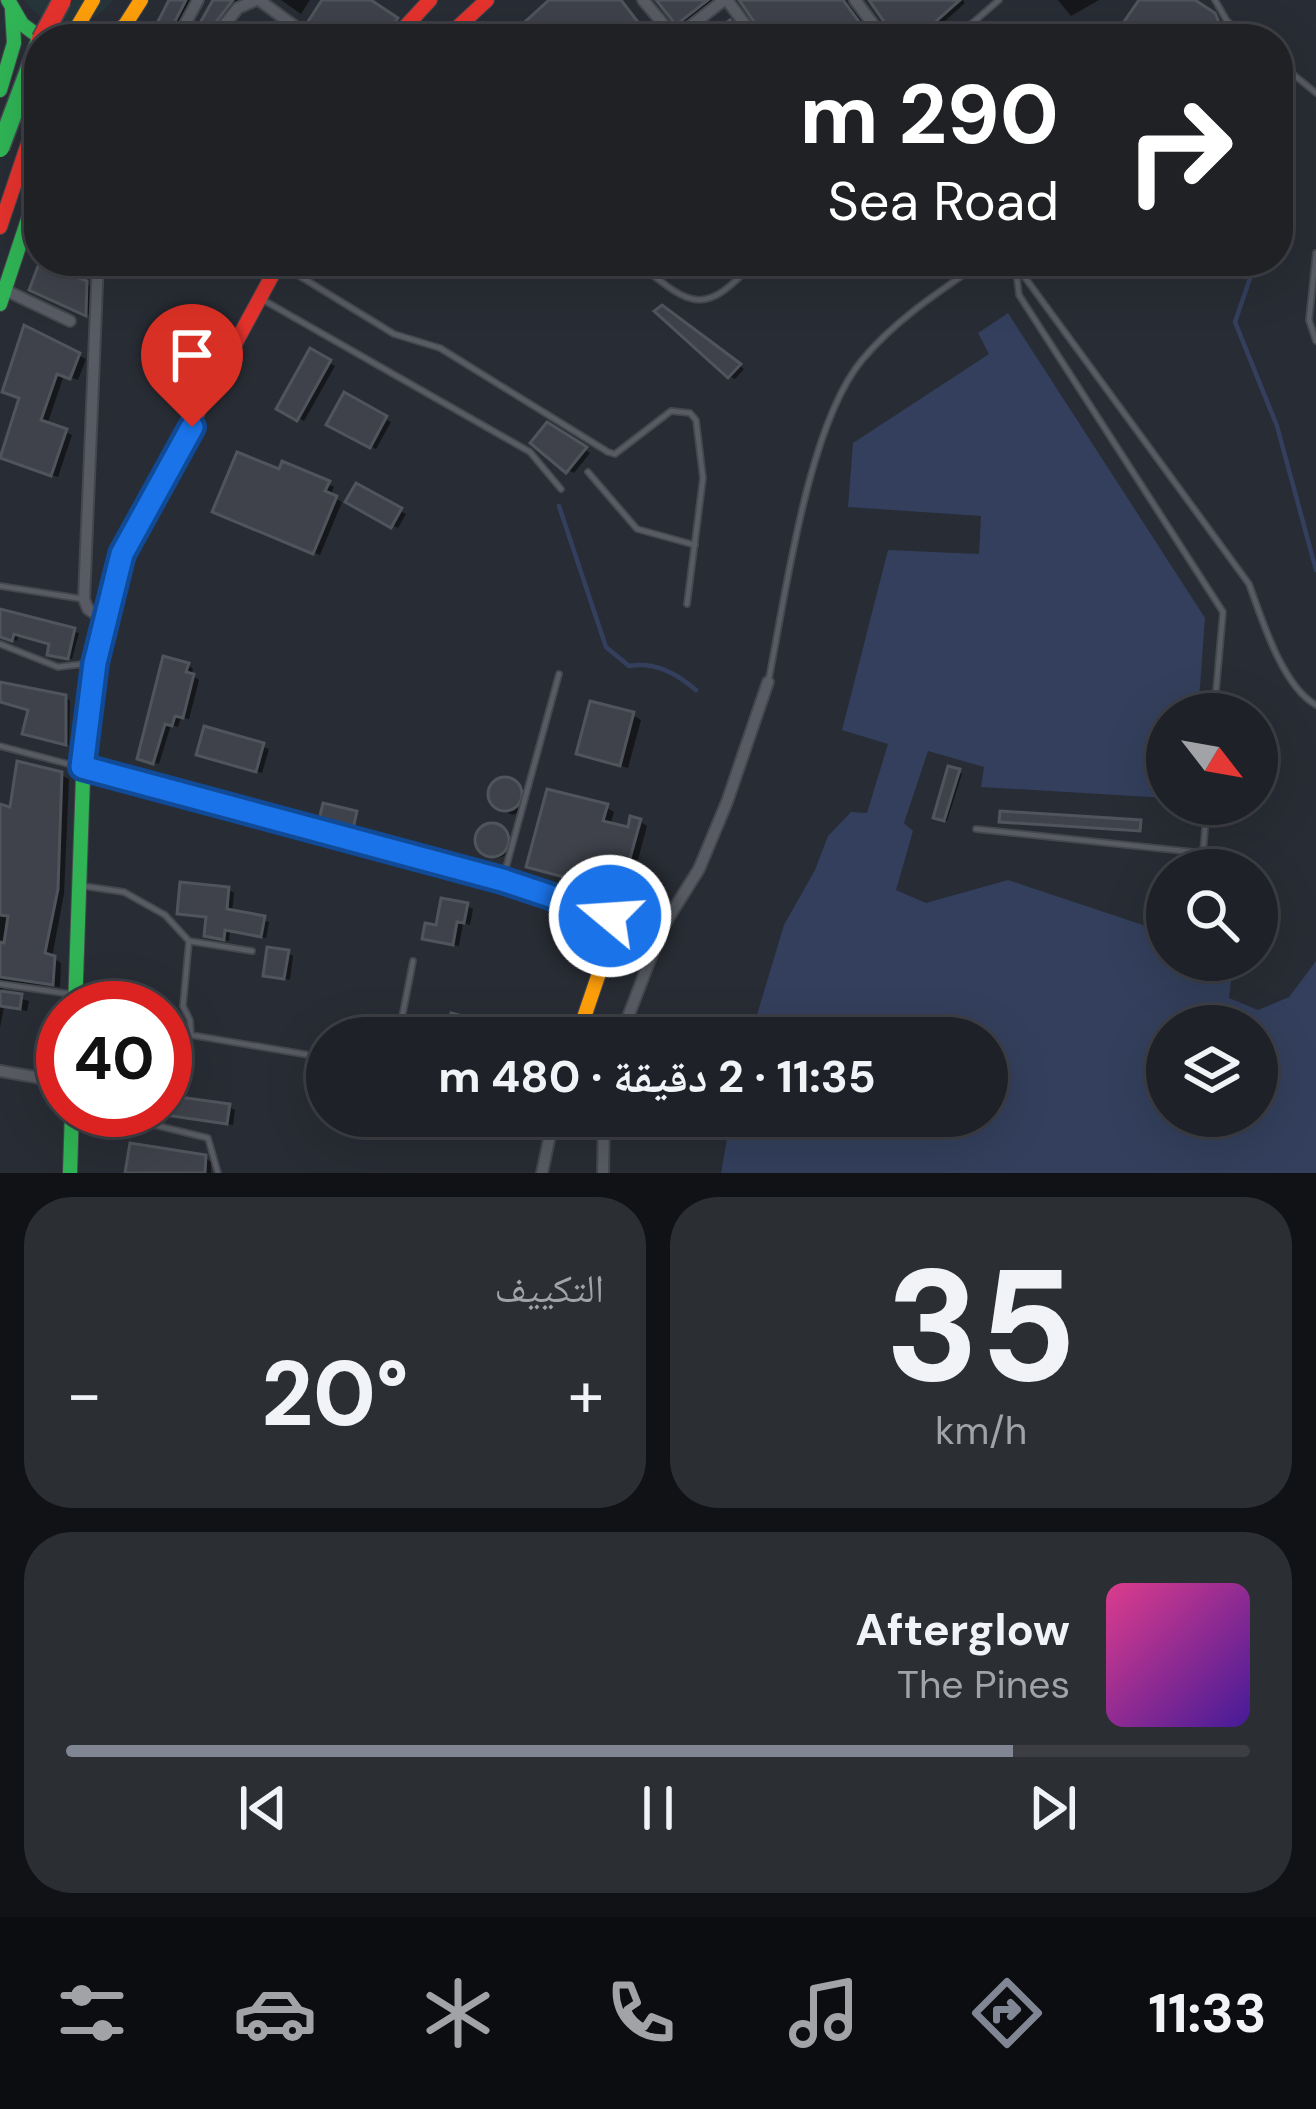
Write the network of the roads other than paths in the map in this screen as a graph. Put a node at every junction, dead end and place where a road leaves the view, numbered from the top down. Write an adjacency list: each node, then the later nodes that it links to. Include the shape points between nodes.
1 (257, 0): 8 (street); 9 (street)
2 (430, 0): 10 (main road)
3 (487, 0): 11 (main road)
4 (643, 0): 12 (street)
5 (726, 0): 13 (street); 14 (street)
6 (999, 0): 15 (lane)
7 (8, 4): 17 (main road, via 14,43)
8 (225, 24)
9 (291, 24)
10 (408, 24)
11 (462, 24)
12 (663, 24)
13 (695, 24)
14 (744, 24)
15 (971, 24)
16 (24, 85): 18 (main road, bridge)
17 (1, 87)
18 (0, 148)
19 (24, 156): 20 (main road)
20 (0, 227)
21 (24, 231): 31 (main road)
22 (1316, 253): 34 (lane)
23 (97, 276): 39 (street)
24 (271, 276): 32 (main road)
25 (301, 276): 37 (lane, via 394,334 440,348 608,452 671,411 690,413 703,478)
26 (654, 276): 27 (lane, via 698,300 713,299)
27 (738, 276)
28 (963, 276): 45 (lane, via 897,322 832,405)
29 (1016, 276): 46 (lane, via 1019,295 1223,612)
30 (1024, 276): 47 (lane, via 1249,584 1270,642 1303,698)
31 (2, 297): 33 (street)
32 (260, 298): 36 (lane, via 530,452); 41 (main road, via 122,554)
33 (70, 321)
34 (1316, 341)
35 (588, 472): 37 (lane, via 637,529)
36 (561, 489)
37 (695, 545): 40 (lane)
38 (0, 586): 39 (lane)
39 (84, 599): 41 (street)
40 (687, 604)
41 (106, 621): 43 (main road)
42 (0, 644): 43 (lane, via 58,667)
43 (95, 663): 49 (main road)
44 (559, 674): 52 (lane)
45 (768, 682): 62 (street, via 728,802 662,928)
46 (1216, 693)
47 (1316, 705)
48 (0, 746): 49 (lane)
49 (82, 767): 52 (main road); 53 (main road)
50 (1205, 825): 51 (lane, via 1203,854)
51 (976, 829)
52 (502, 880): 61 (main road, via 610,916 611,938)
53 (77, 885): 54 (lane, via 124,892); 57 (main road)
54 (190, 941): 55 (lane); 63 (lane, via 183,1006 190,1035)
55 (252, 951)
56 (413, 961): 60 (lane)
57 (75, 981)
58 (0, 984): 59 (lane)
59 (36, 992)
60 (402, 1017)
61 (584, 1017)
62 (628, 1017)
63 (306, 1054)
64 (0, 1071): 65 (street)
65 (36, 1077)
66 (192, 1134): 71 (lane, via 208,1138)
67 (71, 1137): 70 (main road)
68 (550, 1137): 72 (street)
69 (604, 1137): 73 (street)
70 (70, 1173)
71 (218, 1173)
72 (542, 1173)
73 (603, 1173)

